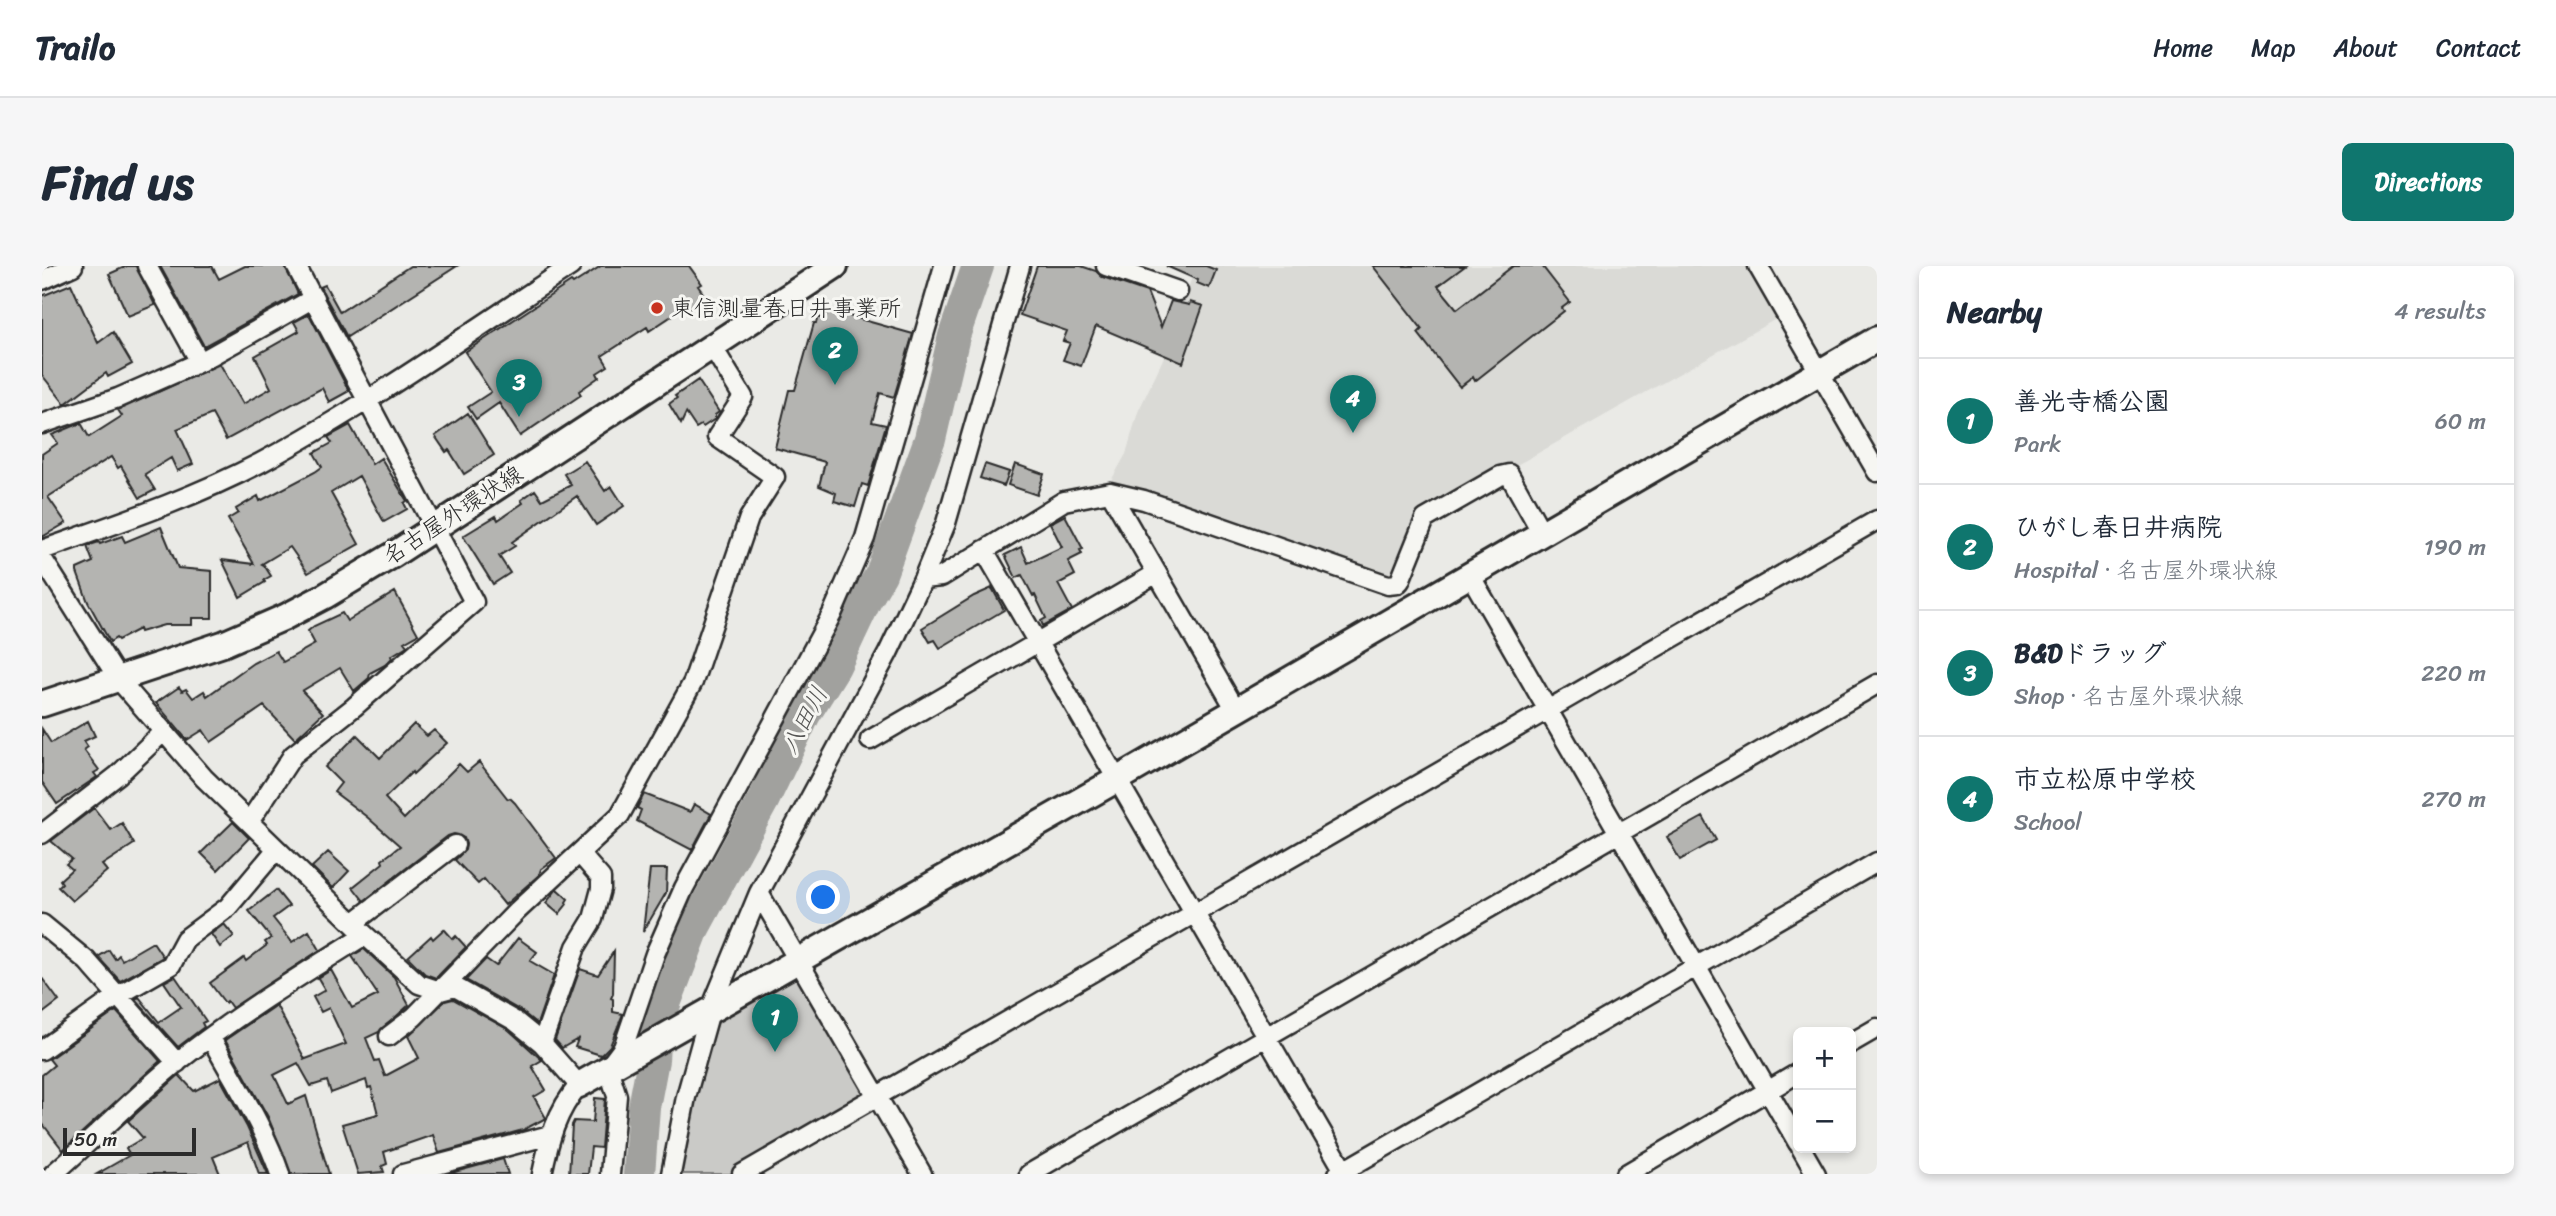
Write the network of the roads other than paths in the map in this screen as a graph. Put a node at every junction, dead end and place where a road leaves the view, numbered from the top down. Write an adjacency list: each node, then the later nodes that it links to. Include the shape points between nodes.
1 (73, 266): 10 (street)
2 (148, 266): 15 (street)
3 (296, 266): 12 (street)
4 (571, 266): 17 (street)
5 (835, 266): 14 (street, 名古屋外環状線)
6 (944, 266): 63 (street, via 865,538 832,614 684,888 655,954 623,1048)
7 (1020, 266): 29 (street, via 946,523)
8 (1107, 266): 11 (street)
9 (1758, 266): 16 (street)
10 (42, 280)
11 (1178, 291)
12 (314, 298): 15 (street); 17 (street)
13 (1877, 339): 16 (street)
14 (712, 346): 22 (street, 名古屋外環状線); 44 (street, via 743,397 717,437 775,477 749,519 693,682 620,816)
15 (200, 362): 18 (street, via 118,398)
16 (1819, 372): 19 (street); 23 (street)
17 (368, 399): 22 (street); 24 (street, via 259,463 151,511)
18 (42, 424)
19 (1877, 472)
20 (1110, 492): 23 (street, via 1388,585 1400,581 1425,519 1500,476 1509,474); 25 (street, via 1064,501); 27 (street)
21 (1877, 520): 34 (street)
22 (433, 528): 31 (street, 名古屋外環状線, via 285,617); 39 (street, via 474,602 293,755)
23 (1542, 533): 28 (street)
24 (42, 550)
25 (984, 550): 29 (street, via 941,577); 30 (street)
26 (42, 558): 31 (street)
27 (1157, 573): 30 (street); 35 (street)
28 (1469, 575): 34 (street); 35 (street)
29 (923, 579): 46 (street)
30 (1038, 642): 37 (street); 38 (street)
31 (119, 680): 33 (street, 名古屋外環状線); 36 (street)
32 (1877, 684): 40 (street)
33 (42, 704)
34 (1548, 709): 40 (street); 47 (street)
35 (1236, 710): 38 (street)
36 (164, 731): 39 (street); 41 (street, via 118,775)
37 (870, 740)
38 (1118, 779): 47 (street); 50 (street)
39 (249, 822): 43 (street)
40 (1620, 833): 51 (street); 58 (street)
41 (42, 834)
42 (455, 845): 49 (street)
43 (276, 849): 49 (street); 53 (street, via 228,907 185,939 171,965)
44 (580, 854): 52 (street); 60 (street, via 601,878 601,889)
45 (1877, 862): 51 (street)
46 (759, 893): 50 (street); 54 (street)
47 (1196, 914): 58 (street); 67 (street)
48 (42, 924): 53 (street)
49 (359, 929): 52 (street, via 419,984); 57 (street)
50 (799, 961): 54 (street); 67 (street)
51 (1696, 967): 66 (street); 71 (street)
52 (440, 991): 56 (street); 60 (street, via 455,987 515,1021)
53 (120, 995): 61 (street); 62 (street)
54 (710, 1011): 63 (street); 77 (street)
55 (1877, 1028): 59 (street)
56 (389, 1036)
57 (211, 1038): 62 (street); 73 (street, via 269,1142)
58 (1268, 1038): 71 (street); 80 (street)
59 (1856, 1040)
60 (542, 1044): 65 (street)
61 (42, 1050)
62 (177, 1063): 72 (street)
63 (608, 1068): 65 (street); 76 (street, via 617,1096)
64 (1793, 1076): 66 (street)
65 (579, 1085): 69 (street, via 561,1108)
66 (1768, 1091): 68 (street); 81 (street)
67 (876, 1096): 78 (street); 79 (street)
68 (1793, 1134)
69 (550, 1135): 74 (street); 75 (street)
70 (1804, 1153): 82 (street)
71 (1343, 1173)
72 (53, 1174)
73 (280, 1174)
74 (403, 1174)
75 (542, 1174)
76 (610, 1174)
77 (671, 1174)
78 (742, 1174)
79 (922, 1174)
80 (1029, 1174)
81 (1626, 1174)
82 (1816, 1174)

